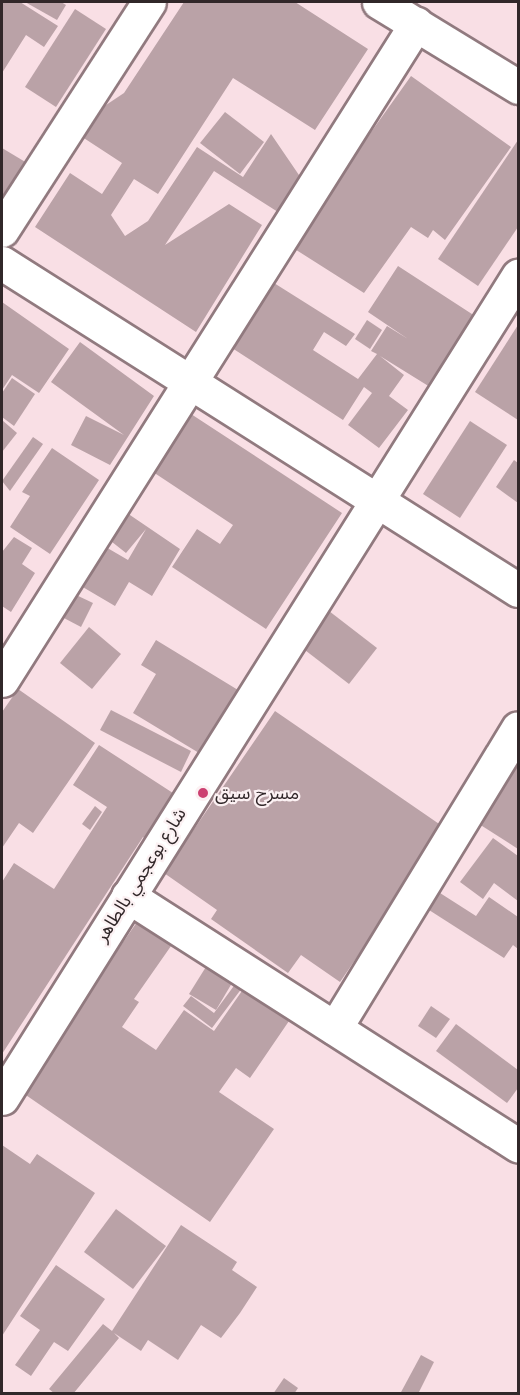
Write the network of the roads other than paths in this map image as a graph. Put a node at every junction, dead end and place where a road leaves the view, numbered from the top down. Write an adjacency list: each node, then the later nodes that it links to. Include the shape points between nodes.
1 (149, 2): 5 (street)
2 (379, 2): 3 (street)
3 (416, 24): 4 (street); 8 (street)
4 (519, 87)
5 (2, 230)
6 (2, 263): 8 (street)
7 (519, 276): 9 (street, شارع بوعجمي بالطاهر)
8 (191, 382): 9 (street); 11 (street)
9 (375, 499): 10 (street); 13 (street, شارع بوعجمي بالطاهر)
10 (519, 590)
11 (2, 680)
12 (519, 728): 14 (street)
13 (128, 896): 14 (street); 15 (street, شارع بوعجمي بالطاهر)
14 (335, 1028): 16 (street)
15 (2, 1098)
16 (519, 1145)

